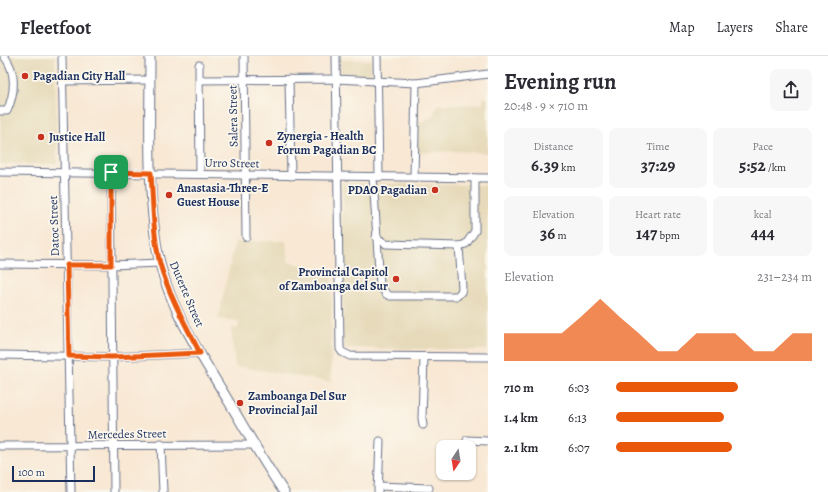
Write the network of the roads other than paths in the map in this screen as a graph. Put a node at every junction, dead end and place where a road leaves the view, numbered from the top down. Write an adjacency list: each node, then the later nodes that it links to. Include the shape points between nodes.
1 (4, 56): 17 (street, via 11,68 13,89 6,111)
2 (62, 56): 15 (street, Datoc Street)
3 (150, 56): 11 (main road, Duterte Street)
4 (244, 56): 13 (street, Salera Street)
5 (336, 56): 10 (street)
6 (377, 56): 14 (street)
7 (199, 65): 12 (street)
8 (488, 74): 16 (street)
9 (289, 79): 10 (street); 13 (street); 24 (street)
10 (336, 79): 14 (street); 25 (street)
11 (150, 80): 15 (street); 21 (main road, Duterte Street)
12 (200, 80): 13 (street); 22 (street)
13 (244, 80): 23 (street, Salera Street)
14 (378, 80): 16 (street); 26 (street)
15 (62, 81): 19 (street, Datoc Street)
16 (416, 83): 27 (street)
17 (0, 111)
18 (0, 172): 19 (street, Urro Street)
19 (63, 172): 20 (street, Urro Street); 35 (street, Datoc Street)
20 (111, 172): 21 (street, Urro Street); 36 (street)
21 (151, 173): 22 (street, Urro Street); 33 (main road, Duterte Street)
22 (200, 174): 23 (street, Urro Street)
23 (246, 175): 24 (street, Urro Street); 30 (street, Salera Street)
24 (291, 176): 25 (street, Urro Street)
25 (337, 176): 26 (street, Urro Street); 41 (street, via 340,349 350,356)
26 (376, 177): 27 (street, Urro Street); 31 (street)
27 (414, 177): 28 (street, Urro Street)
28 (475, 178): 29 (street, Urro Street); 32 (street, via 475,231 466,244)
29 (488, 178)
30 (246, 237)
31 (376, 237): 32 (street, via 386,244); 32 (street, via 380,285 390,296 452,297 459,294 462,288)
32 (459, 246)
33 (160, 263): 36 (street); 37 (main road, Duterte Street, via 178,311)
34 (0, 264): 35 (street)
35 (67, 265): 36 (street); 39 (street, Datoc Street)
36 (111, 265): 40 (street)
37 (200, 353): 40 (street); 50 (main road, Duterte Street)
38 (0, 355): 39 (street)
39 (69, 356): 40 (street); 48 (street, Datoc Street)
40 (112, 357): 49 (street)
41 (424, 357): 42 (street); 43 (street)
42 (488, 357)
43 (424, 425)
44 (476, 440): 46 (street)
45 (380, 441): 53 (street)
46 (488, 441)
47 (161, 444): 49 (street, Mercedes Street); 50 (street, Mercedes Street); 56 (street)
48 (70, 445): 49 (street, Mercedes Street); 51 (street, Mercedes Street); 54 (street, Datoc Street)
49 (115, 445): 55 (street)
50 (254, 445): 57 (main road, Duterte Street)
51 (0, 446)
52 (429, 488): 53 (street)
53 (378, 489)
54 (71, 492)
55 (114, 492)
56 (163, 492)
57 (284, 492)

